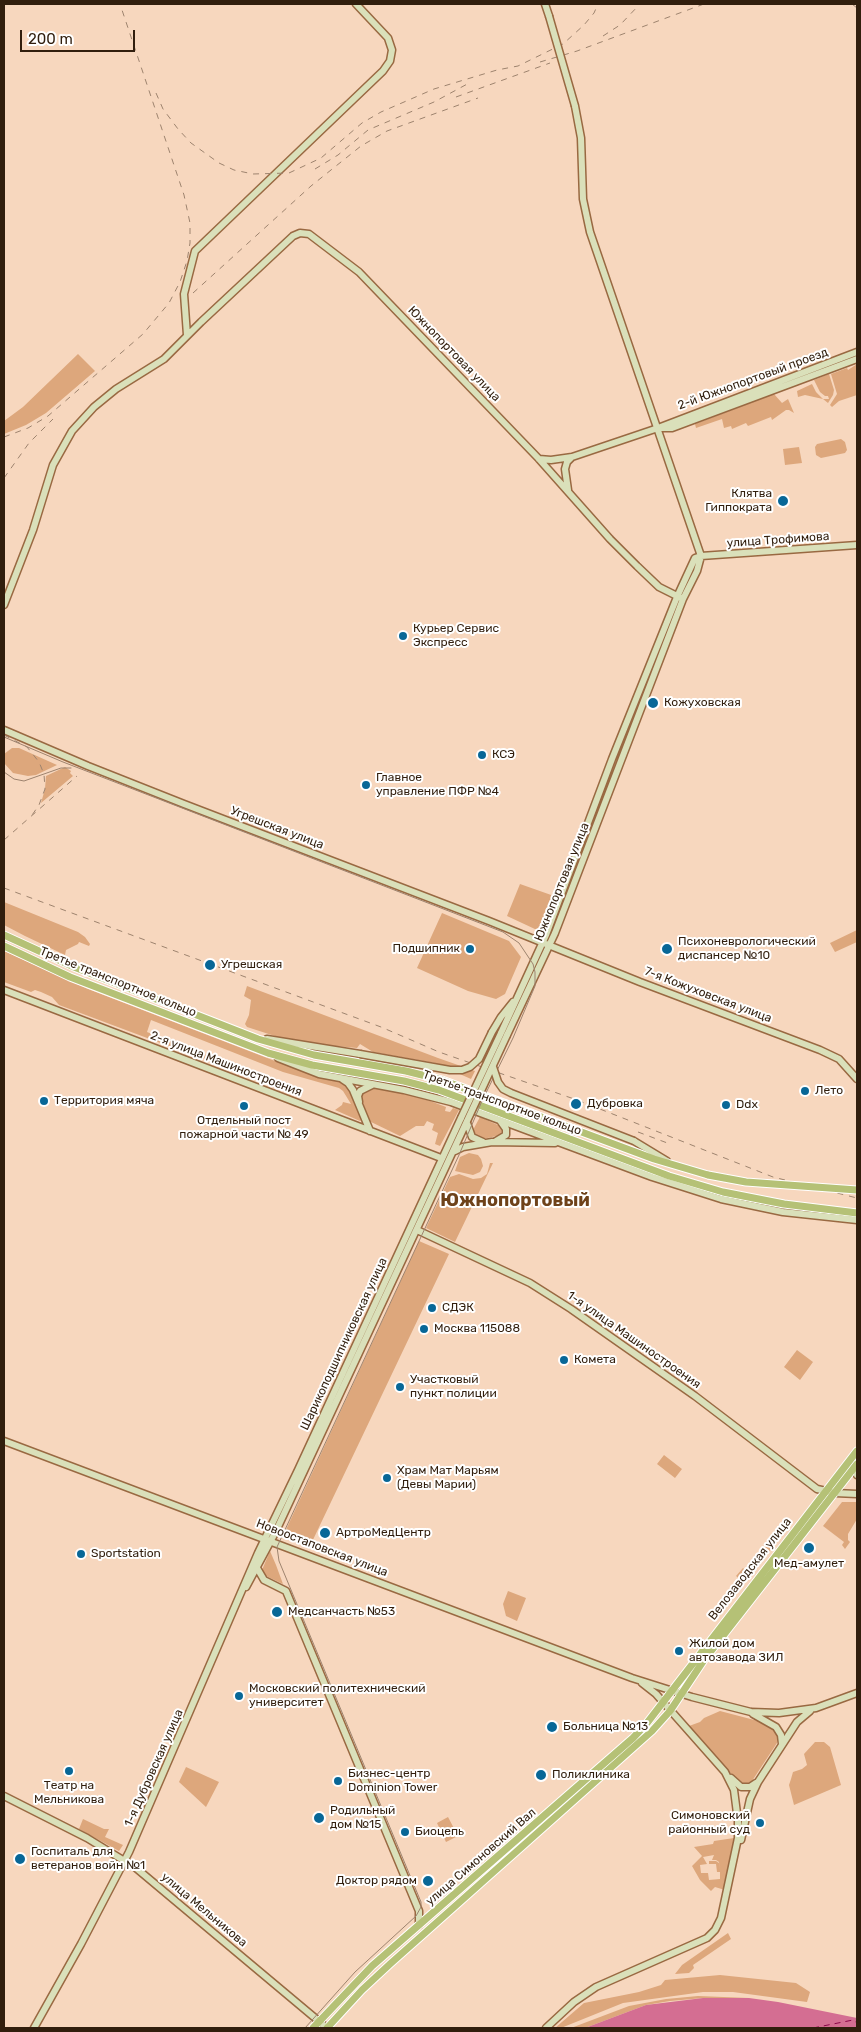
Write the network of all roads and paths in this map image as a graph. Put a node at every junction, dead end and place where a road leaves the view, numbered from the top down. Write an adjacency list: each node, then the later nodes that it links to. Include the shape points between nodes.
1 (356, 4): 3 (main road, via 388,38 392,50 390,61 195,251 184,294)
2 (545, 4): 9 (main road, bridge, via 575,106 581,138 583,199 590,232)
3 (186, 318): 4 (main road); 5 (main road)
4 (200, 322): 5 (main road, Южнопортовая улица); 11 (main road, Южнопортовая улица, via 293,236 309,234 368,281)
5 (187, 335): 18 (main road, Южнопортовая улица, via 164,359 94,407 68,437 53,465)
6 (857, 352): 8 (main road, 2-й Южнопортовый проезд)
7 (857, 359): 8 (main road, 2-й Южнопортовый проезд)
8 (680, 421): 9 (main road, 2-й Южнопортовый проезд)
9 (658, 428): 10 (main road, 2-й Южнопортовый проезд); 14 (main road)
10 (572, 457): 11 (main road, 2-й Южнопортовый проезд); 12 (main road, via 565,469)
11 (539, 459): 12 (main road, Южнопортовая улица)
12 (568, 491): 17 (main road, Южнопортовая улица, via 637,566 659,587)
13 (857, 545): 15 (main road, улица Трофимова)
14 (701, 556): 15 (main road, улица Трофимова); 16 (main road, Южнопортовая улица); 17 (main road, Южнопортовая улица, via 695,558)
15 (716, 556): 16 (main road)
16 (697, 571): 17 (main road, Южнопортовая улица)
17 (680, 598): 21 (main road, Южнопортовая улица, via 582,866)
18 (4, 605)
19 (4, 730): 21 (main road, Угрешская улица, via 166,797)
20 (4, 934): 26 (main road, Третье транспортное кольцо, via 88,973)
21 (546, 944): 23 (main road, Южнопортовая улица); 31 (main road, 7-я Кожуховская улица, via 836,1057)
22 (4, 946): 28 (main road, Третье транспортное кольцо, via 70,977)
23 (527, 983): 25 (main road, Южнопортовая улица); 27 (main road, Южнопортовая улица)
24 (4, 990): 36 (main road, 2-я улица Машиностроения)
25 (518, 995): 26 (main road, bridge, via 500,1017 477,1061 462,1070); 27 (main road, Южнопортовая улица)
26 (241, 1032): 44 (main road, Третье транспортное кольцо, via 308,1053 442,1080)
27 (504, 1034): 29 (main road, Южнопортовая улица, bridge); 34 (main road, Южнопортовая улица, bridge)
28 (255, 1049): 30 (main road, 2-я улица Машиностроения, via 310,1071); 46 (main road, Третье транспортное кольцо, via 312,1065 439,1090 663,1174)
29 (492, 1067): 34 (main road, Южнопортовая улица, bridge); 44 (main road, bridge, via 498,1082 511,1094 634,1141 666,1161)
30 (339, 1078): 32 (main road, 2-я улица Машиностроения); 33 (main road, via 350,1086)
31 (857, 1079)
32 (377, 1085): 33 (main road, via 360,1090); 35 (main road, 2-я улица Машиностроения, via 426,1095)
33 (359, 1106): 36 (main road)
34 (464, 1119): 37 (main road, Южнопортовая улица); 38 (main road, via 472,1137); 41 (main road, Южнопортовая улица)
35 (495, 1119): 38 (main road, via 505,1126 506,1135); 39 (main road, 2-я улица Машиностроения)
36 (370, 1132): 40 (main road, 2-я улица Машиностроения)
37 (452, 1137): 40 (main road, via 438,1152); 42 (main road, Южнопортовая улица)
38 (489, 1143): 39 (main road, via 550,1142); 41 (main road, via 463,1147)
39 (569, 1146): 47 (main road, 2-я улица Машиностроения, via 721,1200)
40 (431, 1154): 42 (main road, 2-я улица Машиностроения)
41 (452, 1154): 42 (main road); 43 (main road, Южнопортовая улица)
42 (441, 1158): 43 (main road); 49 (main road, Шарикоподшипниковская улица)
43 (445, 1168): 50 (main road, Шарикоподшипниковская улица)
44 (691, 1171): 45 (main road, Третье транспортное кольцо, bridge, via 746,1182)
45 (857, 1190)
46 (732, 1194): 47 (main road); 48 (main road, Третье транспортное кольцо, via 792,1206)
47 (776, 1211): 51 (main road, 2-я улица Машиностроения)
48 (857, 1213)
49 (414, 1217): 52 (main road); 54 (main road, Шарикоподшипниковская улица)
50 (421, 1220): 52 (main road, Шарикоподшипниковская улица); 53 (main road)
51 (857, 1220)
52 (417, 1230): 53 (main road, 1-я улица Машиностроения); 54 (main road); 55 (main road, Шарикоподшипниковская улица)
53 (427, 1235): 55 (main road); 61 (main road, 1-я улица Машиностроения, via 530,1283 563,1303)
54 (404, 1237): 64 (main road, Шарикоподшипниковская улица)
55 (411, 1244): 64 (main road, Шарикоподшипниковская улица)
56 (4, 1441): 64 (main road, Новоостаповская улица)
57 (857, 1451): 61 (main road, Велозаводская улица)
58 (857, 1464): 62 (main road, Велозаводская улица)
59 (857, 1468): 60 (main road)
60 (857, 1475)
61 (825, 1492): 62 (main road); 71 (main road, Велозаводская улица)
62 (835, 1493): 63 (main road); 69 (main road, Велозаводская улица)
63 (857, 1494)
64 (268, 1540): 65 (main road, 1-я Дубровская улица); 68 (main road, 1-я Дубровская улица); 70 (main road, Новоостаповская улица)
65 (257, 1568): 66 (main road); 67 (main road, 1-я Дубровская улица)
66 (264, 1580): 67 (main road); 86 (main road, via 286,1591)
67 (250, 1581): 68 (main road, 1-я Дубровская улица)
68 (242, 1592): 83 (main road, 1-я Дубровская улица)
69 (694, 1675): 72 (main road, Велозаводская улица); 74 (main road, via 690,1690)
70 (632, 1678): 71 (main road, Новоостаповская улица); 75 (main road, Новоостаповская улица, via 652,1690)
71 (672, 1690): 72 (main road, Новоостаповская улица); 75 (main road, Велозаводская улица)
72 (682, 1693): 74 (main road, Новоостаповская улица); 77 (main road, Велозаводская улица)
73 (857, 1693): 76 (main road)
74 (694, 1697): 78 (main road, Новоостаповская улица)
75 (663, 1702): 77 (main road, Новоостаповская улица); 84 (main road, улица Симоновский Вал, via 618,1752)
76 (816, 1708): 78 (main road, via 778,1713); 79 (main road, via 803,1715)
77 (670, 1710): 80 (main road, Новоостаповская улица); 85 (main road, улица Симоновский Вал, via 632,1750)
78 (751, 1712): 79 (main road, via 776,1728)
79 (782, 1745): 81 (main road)
80 (725, 1772): 81 (main road, via 741,1787 750,1787); 89 (main road, via 734,1790 738,1838 721,1918 707,1938)
81 (758, 1782): 89 (main road, via 750,1799 727,1909 718,1931 704,1944)
82 (4, 1796): 83 (main road, улица Мельникова)
83 (126, 1860): 92 (main road, улица Мельникова); 93 (main road, 1-я Дубровская улица)
84 (474, 1876): 85 (main road, via 481,1876); 87 (main road, улица Симоновский Вал)
85 (480, 1883): 91 (main road, улица Симоновский Вал)
86 (419, 1911): 87 (main road); 88 (main road)
87 (431, 1915): 88 (main road, улица Симоновский Вал)
88 (419, 1925): 90 (main road, улица Симоновский Вал)
89 (654, 1964): 96 (main road, via 596,1986); 97 (main road, via 598,1988)
90 (354, 1984): 91 (main road, via 354,1991); 92 (main road, улица Симоновский Вал)
91 (361, 1991): 95 (main road, улица Симоновский Вал)
92 (319, 2021): 94 (main road, улица Симоновский Вал); 95 (main road, улица Мельникова)
93 (34, 2028)
94 (313, 2028)
95 (327, 2028)
96 (546, 2028)
97 (551, 2028)

